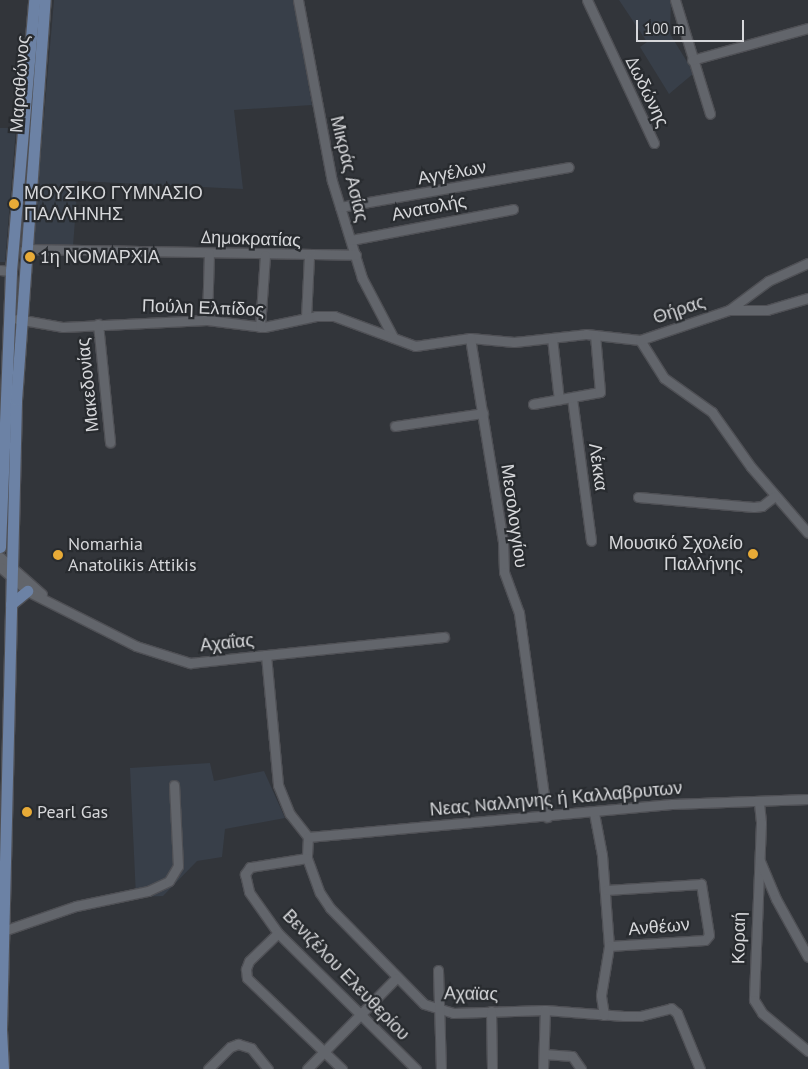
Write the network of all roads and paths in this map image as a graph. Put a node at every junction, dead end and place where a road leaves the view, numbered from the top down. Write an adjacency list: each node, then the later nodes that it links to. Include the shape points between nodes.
1 (34, 0): 20 (main road, Μαραθώνος)
2 (45, 0): 14 (main road, Μαραθώνος)
3 (298, 0): 11 (street, Μικράς Ασίας)
4 (587, 0): 9 (street, Δωδώνης)
5 (675, 0): 7 (street)
6 (808, 28): 7 (street)
7 (692, 60): 8 (street)
8 (710, 114)
9 (654, 143)
10 (569, 167): 11 (street, Αγγέλων)
11 (340, 207): 13 (street, Μικράς Ασίας)
12 (513, 209): 13 (street, Ανατολής)
13 (352, 240): 17 (street, Μικράς Ασίας)
14 (25, 249): 15 (street, Δημοκρατίας); 25 (main road, Μαραθώνος)
15 (209, 253): 16 (street, Δημοκρατίας); 26 (street)
16 (265, 255): 18 (street, Δημοκρατίας); 28 (street)
17 (356, 255): 18 (street, Δημοκρατίας); 30 (street, Μικράς Ασίας, via 368,292)
18 (309, 257): 24 (street)
19 (808, 263): 22 (street, Θήρας, via 768,281)
20 (5, 270): 23 (main road, Μαραθώνος)
21 (808, 298): 22 (street, Θήρας, via 767,310)
22 (729, 310): 33 (street, Θήρας)
23 (8, 318): 25 (street, Πούλη Ελπίδος); 42 (main road, Μαραθώνος)
24 (306, 318): 28 (street, Πούλη Ελπίδος); 30 (street, Πούλη Ελπίδος, via 345,319)
25 (20, 320): 27 (street, Πούλη Ελπίδος, via 63,327); 47 (main road, Μαραθώνος)
26 (207, 320): 27 (street, Πούλη Ελπίδος); 28 (street, Πούλη Ελπίδος)
27 (98, 324): 39 (street, Μακεδονίας)
28 (260, 327)
29 (595, 335): 32 (street, Πούλη Ελπίδος); 33 (street, Πούλη Ελπίδος); 34 (street, via 601,390 597,394)
30 (393, 338): 31 (street, Πούλη Ελπίδος, via 415,346)
31 (470, 338): 32 (street, Πούλη Ελπίδος, via 514,342); 37 (street, Μεσολογγίου)
32 (552, 338): 35 (street)
33 (640, 340): 40 (street, via 664,378 712,412)
34 (572, 398): 35 (street); 44 (street, Λέκκα)
35 (559, 400): 36 (street)
36 (533, 404)
37 (483, 413): 38 (street); 57 (street, Μεσολογγίου, via 504,542 504,572 519,613)
38 (395, 426)
39 (110, 442)
40 (775, 496): 41 (street, via 762,506 754,507); 43 (street)
41 (638, 497)
42 (0, 530): 45 (main road, Μαραθώνος)
43 (808, 533)
44 (591, 541)
45 (0, 547)
46 (0, 557): 47 (street)
47 (8, 571): 48 (street, Αχαΐας); 49 (street, Αχαΐας); 50 (main road, Μαραθώνος)
48 (27, 591): 49 (street, Αχαΐας); 50 (main road)
49 (52, 602): 52 (street, Αχαΐας, via 124,642 183,661 198,663)
50 (10, 604): 62 (main road, Μαραθώνος)
51 (444, 637): 52 (street)
52 (266, 655): 58 (street, Αχαΐας, via 278,785 284,802)
53 (174, 785): 62 (street, via 178,866 169,881 148,891 76,906)
54 (808, 799): 55 (street, Νεας Nαλληνης ή Καλλαβρυτων, via 776,798)
55 (759, 803): 56 (street, Νεας Nαλληνης ή Καλλαβρυτων, via 672,804); 59 (street, Κοραή)
56 (594, 813): 57 (street, Νεας Nαλληνης ή Καλλαβρυτων); 61 (street, Ανθέων)
57 (546, 817): 58 (street, Νεας Nαλληνης ή Καλλαβρυτων)
58 (305, 835): 60 (street, Αχαϊας)
59 (759, 857): 65 (street, via 776,900); 73 (street, Κοραή, via 754,1000 762,1013)
60 (307, 858): 63 (street, Βενιζέλου Ελευθερίου, via 252,867 245,874 249,892); 67 (street, Αχαϊας, via 328,905)
61 (606, 890): 64 (street, Ανθέων); 64 (street, Ανθέων, via 701,884 708,935 705,940)
62 (3, 931): 76 (main road, Μαραθώνος)
63 (278, 933): 71 (street, Βενιζέλου Ελευθερίου); 74 (street, via 249,961 247,976)
64 (609, 946): 72 (street, via 601,995)
65 (808, 957)
66 (438, 970): 70 (street)
67 (396, 978): 70 (street, Αχαϊας, via 424,1004); 71 (street)
68 (545, 1010): 69 (street, Αχαϊας); 72 (street, Αχαϊας); 75 (street)
69 (491, 1011): 70 (street, Αχαϊας); 83 (street)
70 (440, 1012): 82 (street)
71 (359, 1013): 74 (street); 81 (street, Βενιζέλου Ελευθερίου)
72 (604, 1015): 86 (street, Αχαϊας, via 640,1016 675,1009)
73 (808, 1051)
74 (324, 1052): 79 (street); 80 (street)
75 (544, 1054): 84 (street); 85 (street, via 572,1056)
76 (3, 1069)
77 (208, 1069): 78 (street, via 230,1047 240,1044 250,1048)
78 (268, 1069)
79 (307, 1069)
80 (342, 1069)
81 (416, 1069)
82 (441, 1069)
83 (492, 1069)
84 (543, 1069)
85 (581, 1069)
86 (700, 1069)

